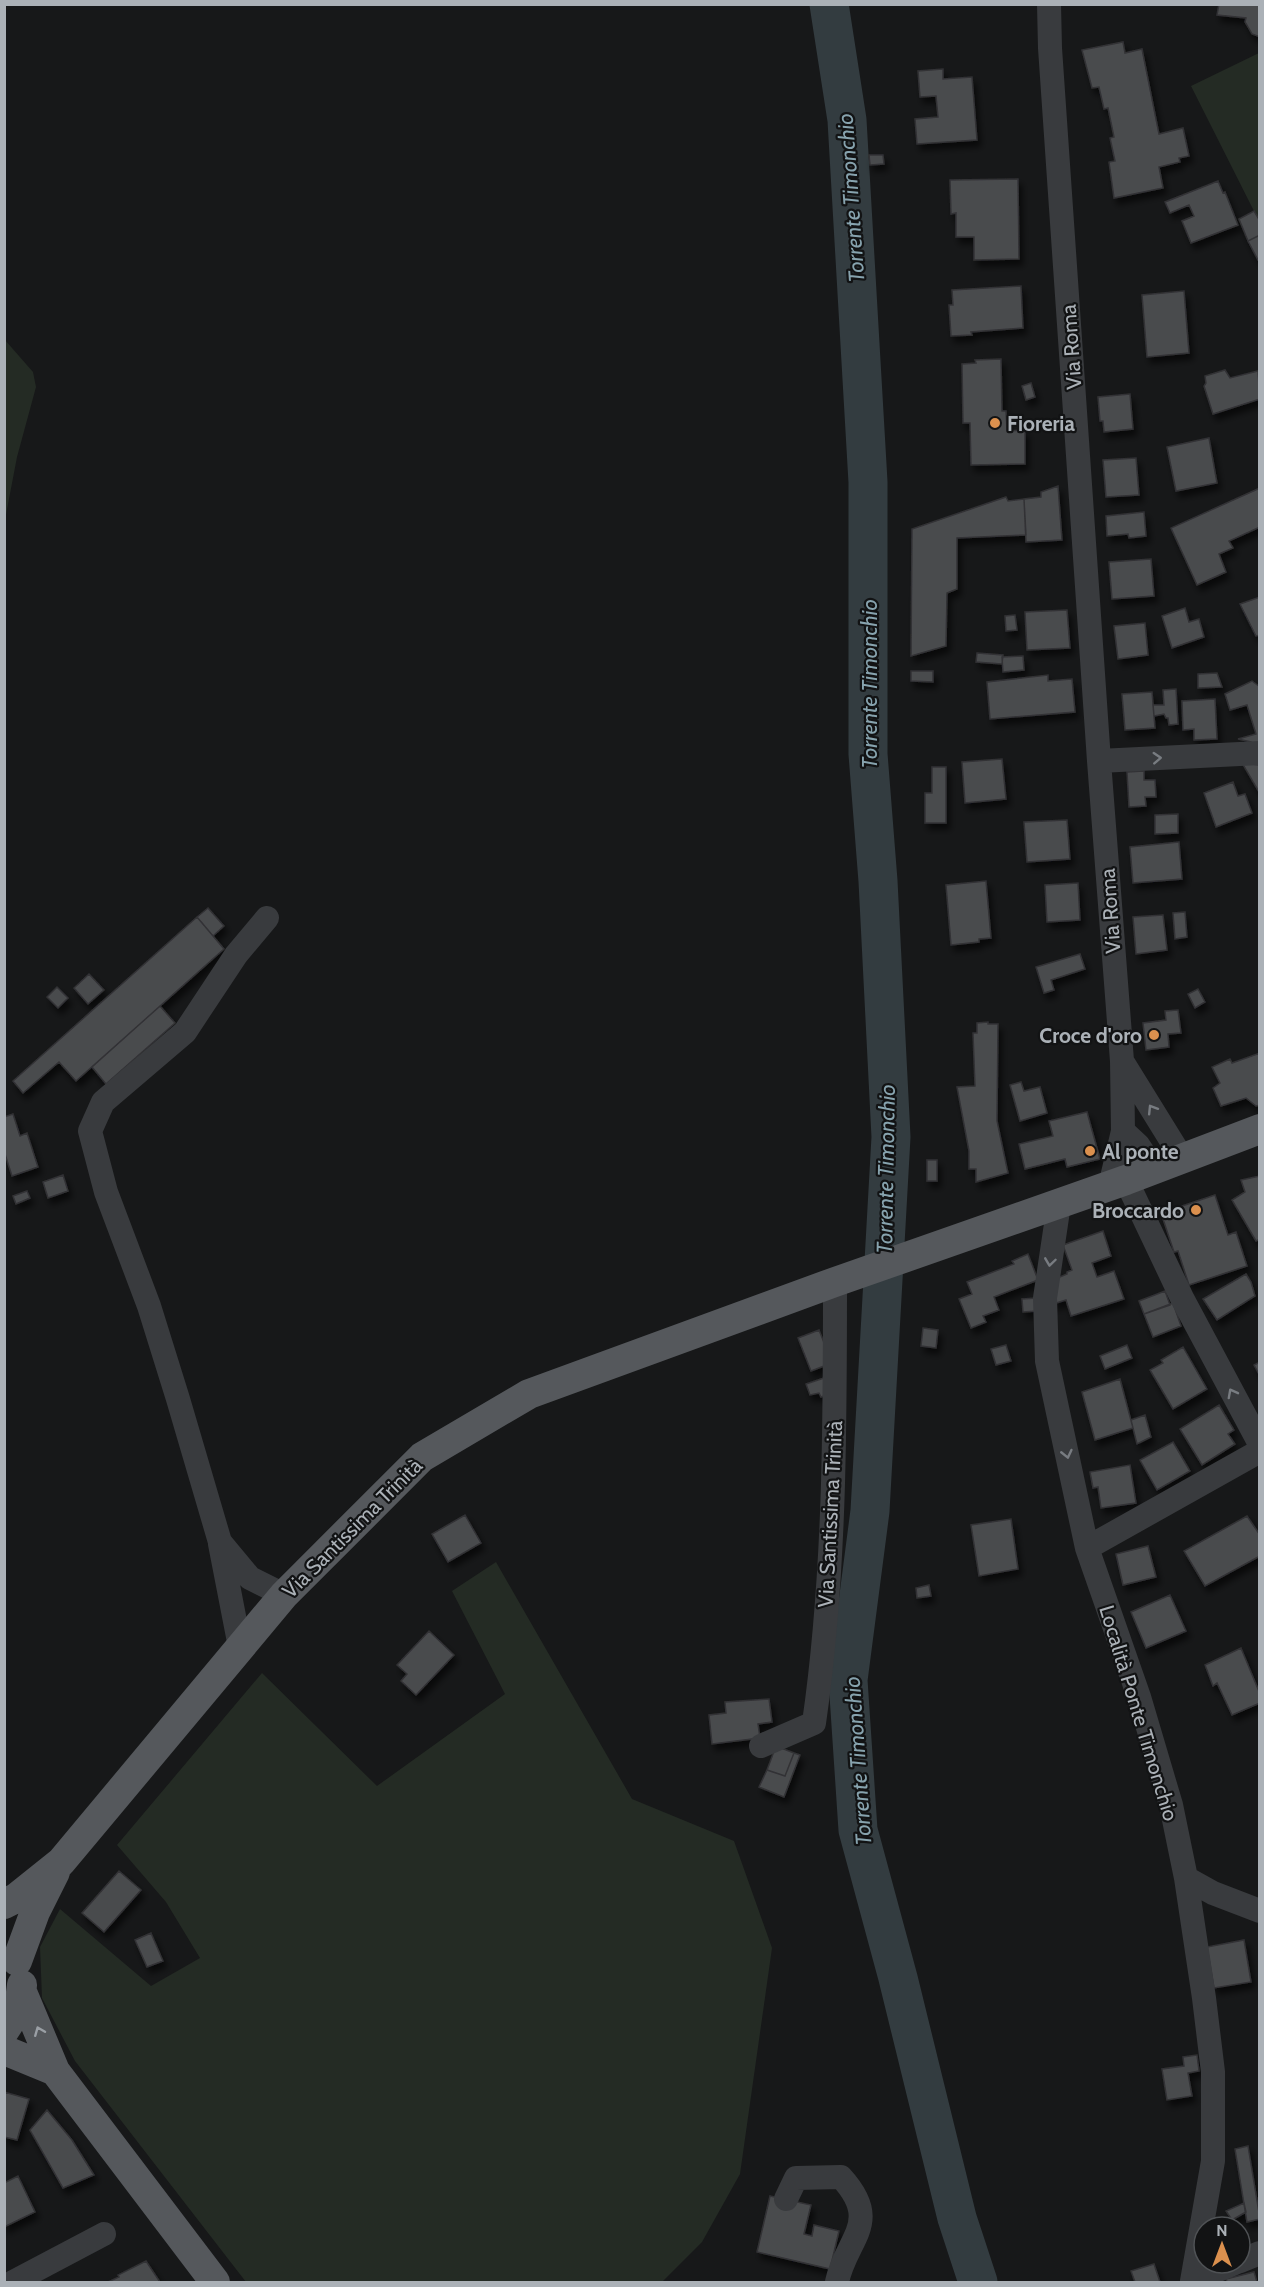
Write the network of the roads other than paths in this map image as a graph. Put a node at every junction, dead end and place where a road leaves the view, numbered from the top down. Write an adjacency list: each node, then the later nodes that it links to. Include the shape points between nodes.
1 (1050, 4): 3 (street, Via Roma)
2 (1260, 753): 3 (street, one-way to 2)
3 (1099, 761): 5 (street, Via Roma)
4 (267, 918): 15 (street, via 236,955 185,1032 103,1102 90,1131 106,1192 149,1306)
5 (1122, 1061): 7 (street, Via Roma); 8 (street, Via Roma, one-way to 5)
6 (1260, 1129): 8 (main road, Via Santissima Trinità)
7 (1123, 1131): 9 (street); 10 (street, Via Roma)
8 (1182, 1158): 9 (main road, Via Santissima Trinità)
9 (1154, 1169): 10 (main road, Via Santissima Trinità)
10 (1118, 1183): 11 (main road, Via Santissima Trinità); 13 (street, one-way to 10)
11 (1059, 1204): 12 (main road, Via Santissima Trinità); 16 (street, Località Ponte Timonchio, one-way to 16, via 1046,1298 1047,1361)
12 (838, 1281): 17 (main road, Via Santissima Trinità, via 530,1394 422,1457); 19 (street, Via Santissima Trinità, via 835,1470 814,1722)
13 (1260, 1444)
14 (1260, 1451): 16 (street)
15 (220, 1542): 17 (street, via 250,1578); 18 (street)
16 (1087, 1548): 21 (street, Località Ponte Timonchio, via 1139,1697 1171,1805)
17 (284, 1594): 18 (main road, Via Santissima Trinità)
18 (240, 1647): 20 (main road, Via Santissima Trinità)
19 (760, 1746)
20 (61, 1862): 22 (main road, Via Santissima Trinità); 24 (main road, Via Santissima Trinità)
21 (1186, 1878): 23 (street); 30 (street, Località Ponte Timonchio, via 1213,2072 1214,2161)
22 (4, 1904)
23 (1260, 1911)
24 (11, 1952): 25 (main road, Via Santissima Trinità, via 21,1976)
25 (22, 1992): 26 (main road, Via Santissima Trinità, via 19,2008); 28 (main road, one-way to 25)
26 (4, 2031)
27 (4, 2050): 28 (main road)
28 (55, 2071): 35 (main road)
29 (786, 2199): 36 (street, via 796,2178 841,2177 856,2193 862,2215)
30 (1204, 2215)
31 (104, 2234): 34 (street)
32 (1193, 2275): 33 (street, Località Ponte Timonchio, via 1192,2281)
33 (1206, 2275)
34 (13, 2283)
35 (215, 2283)
36 (837, 2283)

